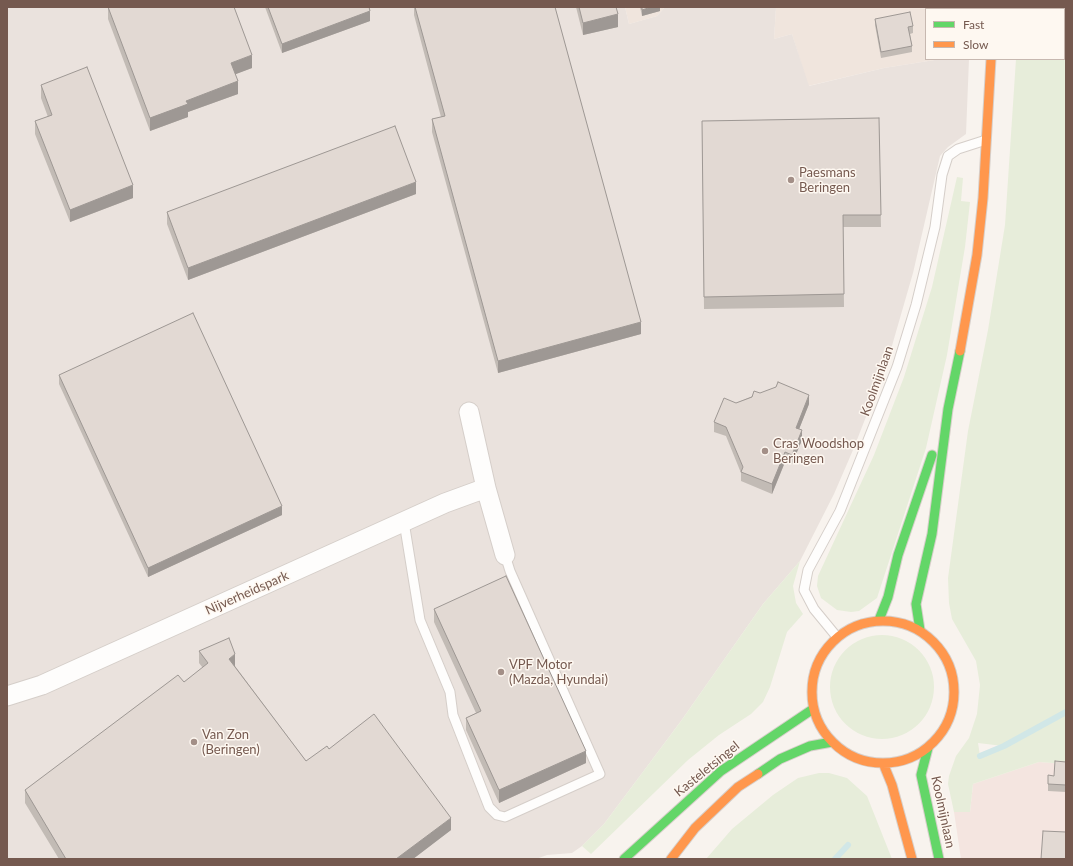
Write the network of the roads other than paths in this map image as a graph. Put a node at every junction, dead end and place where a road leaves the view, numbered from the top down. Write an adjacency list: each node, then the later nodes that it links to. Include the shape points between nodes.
1 (990, 62): 2 (main road)
2 (986, 140): 3 (main road, via 977,255); 10 (lane, Koolmijnlaan, via 958,149 948,156 942,175 935,227 916,305 897,367 840,512 808,570 804,590 814,609)
3 (948, 409): 8 (main road, via 898,554 888,597); 9 (main road, via 932,534 916,604)
4 (469, 412): 5 (street)
5 (486, 488): 6 (street, Nijverheidspark); 7 (street)
6 (404, 522): 7 (lane, via 420,620 450,692 453,715 490,807 497,815 505,817 600,774); 11 (street, Nijverheidspark, via 42,685)
7 (505, 555)
8 (879, 620): 9 (main road, via 900,622); 10 (main road, via 857,625)
9 (920, 630): 14 (main road, via 938,645 949,665 954,687 952,710 943,731)
10 (837, 636): 12 (main road, via 820,657 812,682)
11 (7, 696)
12 (813, 709): 13 (main road, via 820,727); 16 (main road, Kasteletsingel, via 721,771)
13 (832, 742): 15 (main road, via 855,758); 17 (main road, via 810,746 780,759 738,787 694,828)
14 (928, 748): 15 (main road, via 907,759); 19 (main road, Koolmijnlaan, via 921,775)
15 (883, 763): 18 (main road, via 892,785)
16 (624, 859)
17 (671, 859)
18 (912, 859)
19 (939, 859)

